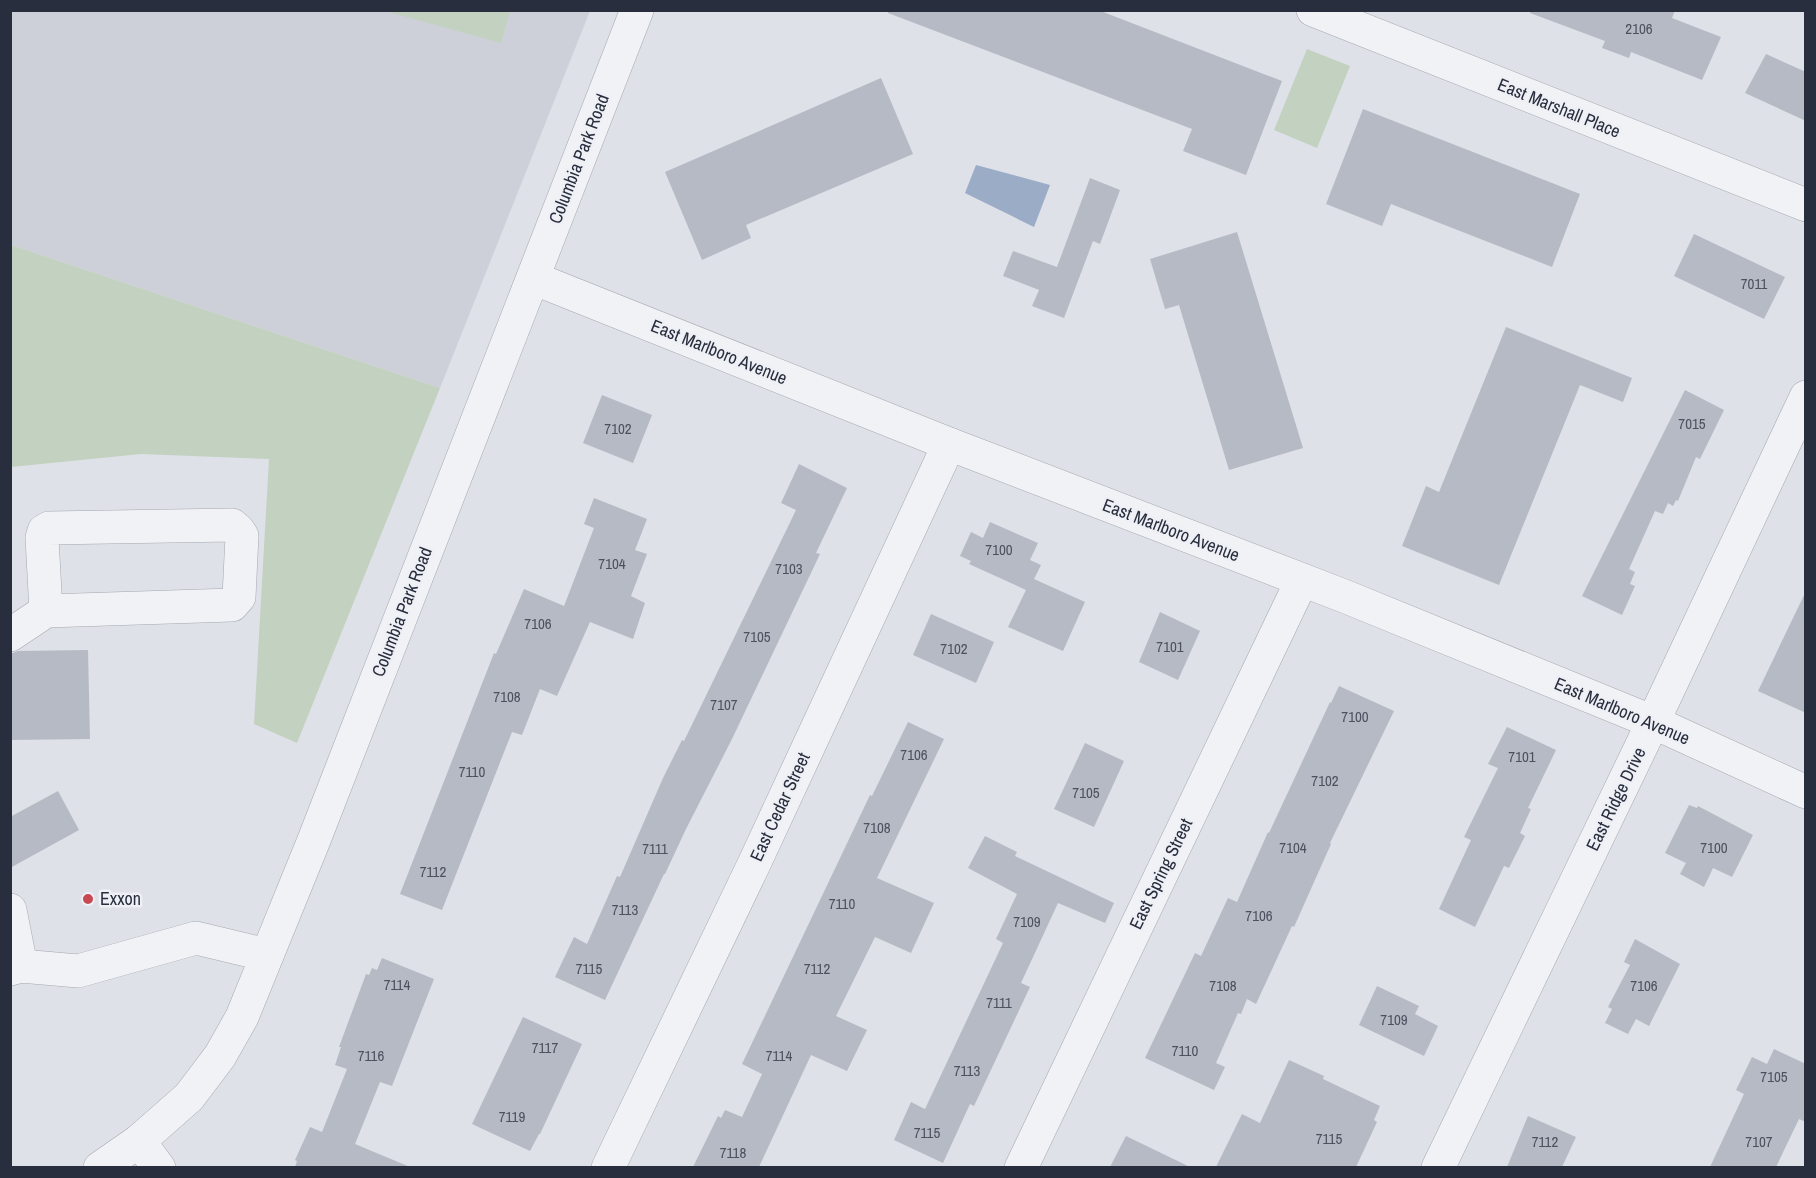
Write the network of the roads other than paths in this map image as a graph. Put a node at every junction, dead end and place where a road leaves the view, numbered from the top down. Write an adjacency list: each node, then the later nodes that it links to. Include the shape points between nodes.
1 (637, 10): 4 (street, Columbia Park Road)
2 (1313, 10): 3 (street, East Marshall Place)
3 (1806, 205)
4 (533, 278): 6 (street, East Marlboro Avenue); 13 (street, Columbia Park Road)
5 (1806, 397): 10 (street, East Ridge Drive)
6 (949, 444): 7 (street, East Marlboro Avenue); 18 (street, East Cedar Street)
7 (1302, 580): 10 (street, East Marlboro Avenue); 19 (street, East Spring Street)
8 (46, 611): 8 (street, via 232,605 239,597 242,536 232,525 49,528 42,538); 9 (street)
9 (10, 634)
10 (1653, 722): 11 (street, East Marlboro Avenue); 20 (street, East Ridge Drive)
11 (1806, 792)
12 (10, 910): 14 (street)
13 (267, 955): 14 (street, via 196,938 78,971); 15 (street, Columbia Park Road, via 242,1017 220,1056 189,1097)
14 (16, 968)
15 (139, 1141): 16 (street, Columbia Park Road); 17 (street)
16 (100, 1167)
17 (159, 1167)
18 (608, 1167)
19 (1021, 1167)
20 (1438, 1167)

